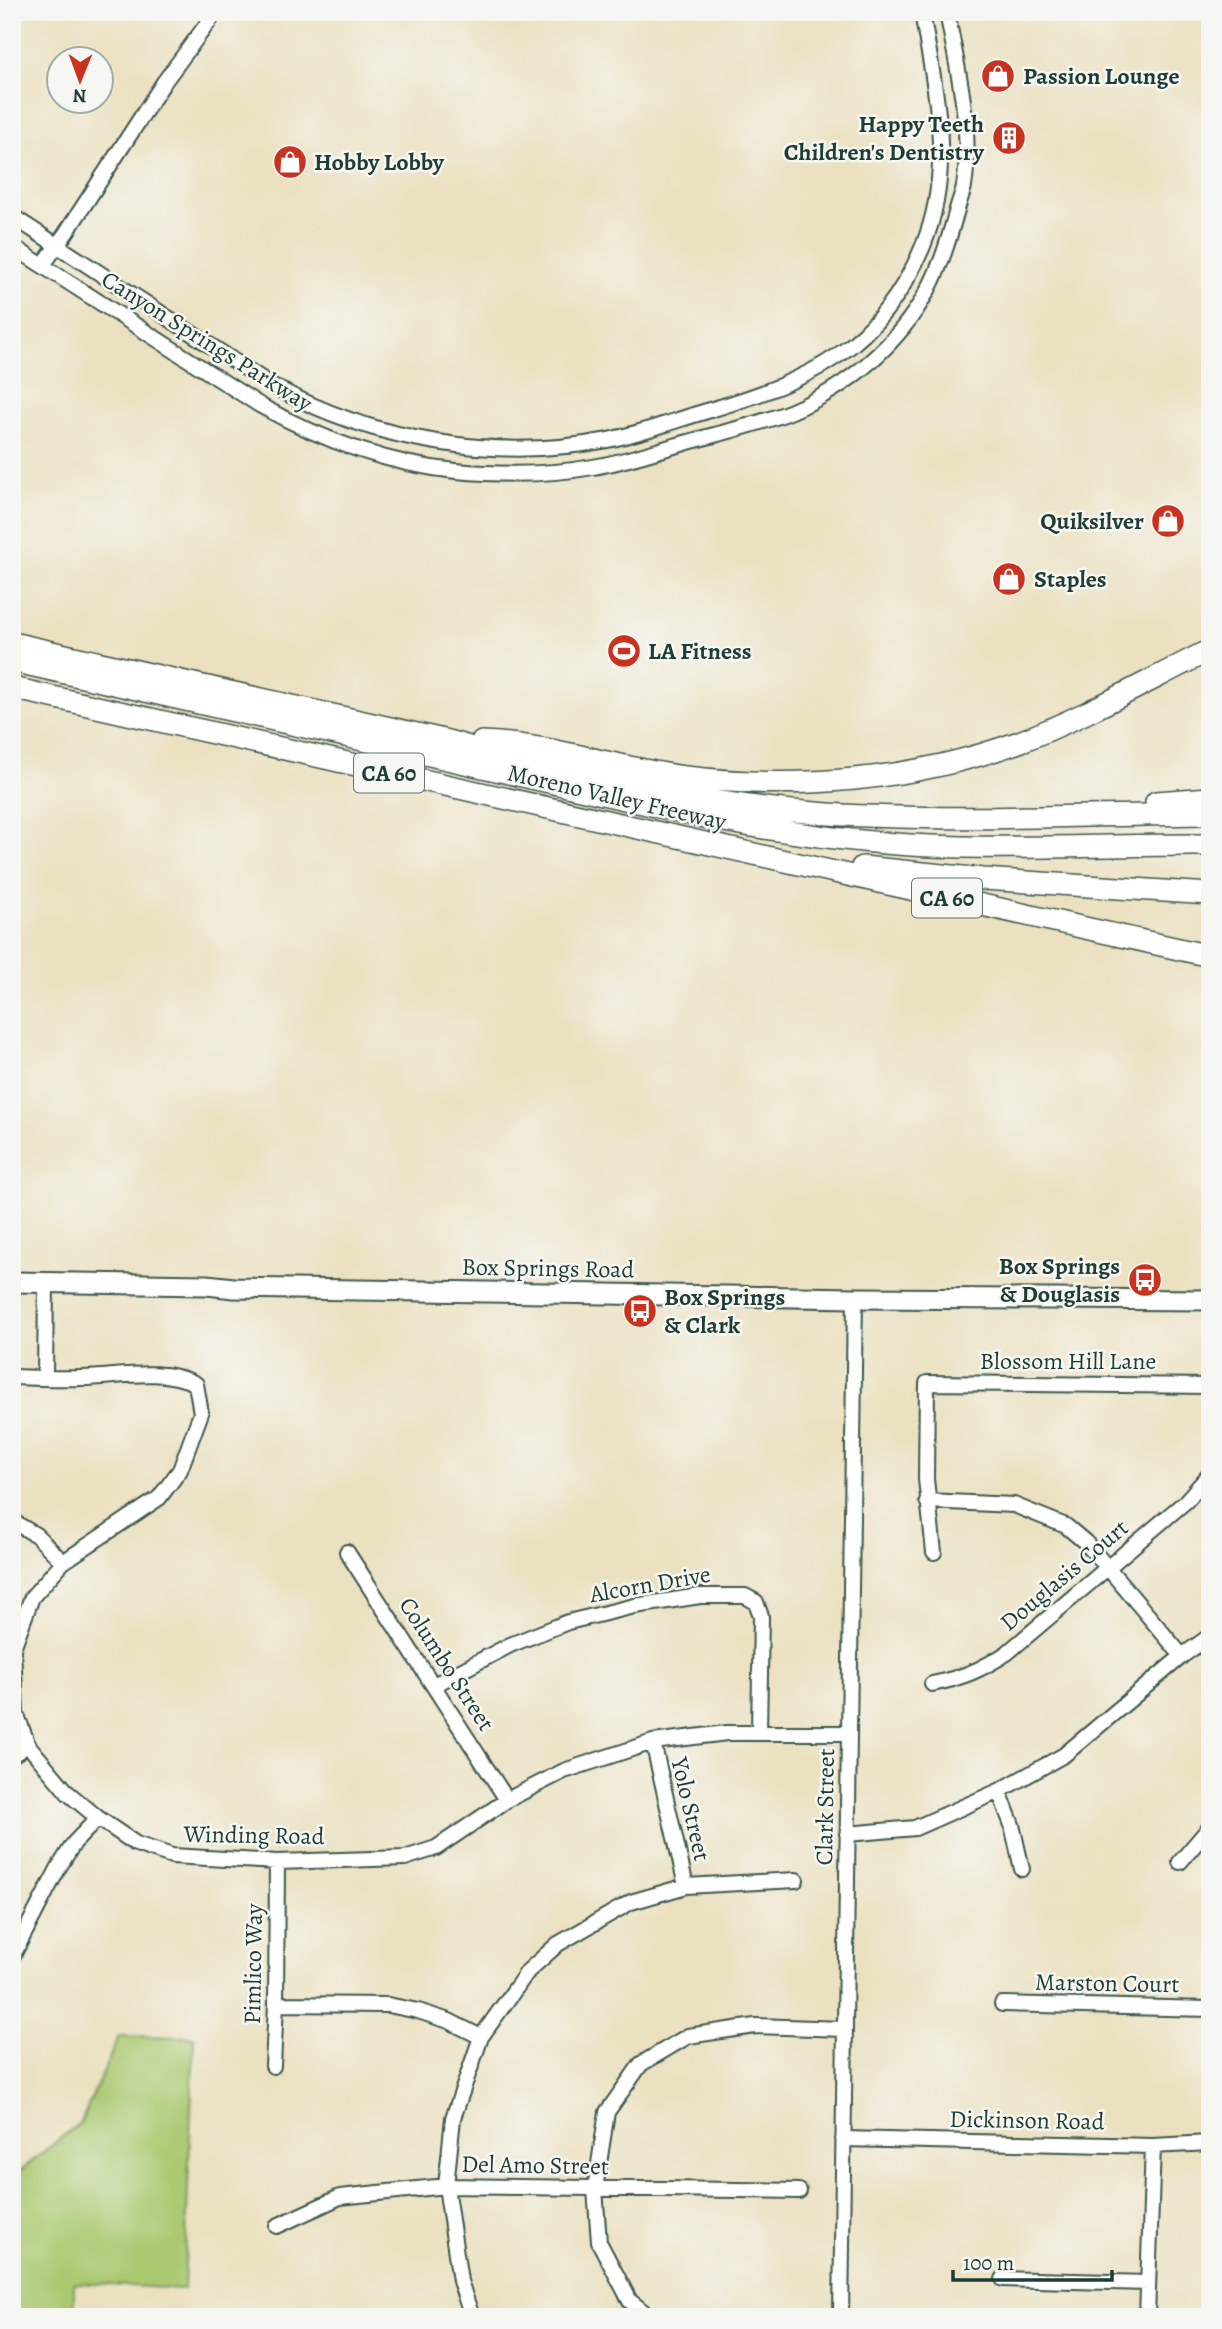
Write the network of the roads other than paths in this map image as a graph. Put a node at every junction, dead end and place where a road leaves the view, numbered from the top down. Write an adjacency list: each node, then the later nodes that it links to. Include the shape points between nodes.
1 (216, 12): 5 (street)
2 (922, 12): 5 (street, Canyon Springs Parkway, via 942,153 936,201 923,245 892,303 848,349 803,377 640,432 567,445 483,448 376,429 287,394)
3 (947, 12): 7 (street, Canyon Springs Parkway, via 964,117 964,187 927,293 888,347 828,392 791,411 645,454 544,473 456,471 350,448 261,406)
4 (12, 216): 5 (street, Canyon Springs Parkway)
5 (57, 245): 7 (street)
6 (12, 246): 7 (street, Canyon Springs Parkway)
7 (43, 265)
8 (12, 643): 12 (highway, Moreno Valley Freeway / CA 60)
9 (1210, 650): 12 (highway, via 1022,740 935,766 865,778 720,780 627,767 514,743)
10 (12, 661): 16 (highway, via 764,829 929,846)
11 (12, 688): 17 (highway, Moreno Valley Freeway / CA 60)
12 (448, 741): 15 (highway, Moreno Valley Freeway / CA 60, via 622,783 766,808 897,817)
13 (1210, 798): 15 (highway)
14 (1210, 814): 15 (highway, Moreno Valley Freeway / CA 60)
15 (1088, 815)
16 (1210, 845)
17 (766, 858): 18 (highway); 19 (highway, Moreno Valley Freeway / CA 60)
18 (1210, 894)
19 (1209, 956)
20 (12, 1282): 21 (main road, Box Springs Road)
21 (46, 1283): 22 (main road, Box Springs Road); 25 (street)
22 (855, 1298): 23 (main road, Box Springs Road); 40 (street, Clark Street)
23 (1210, 1300)
24 (12, 1377): 25 (street)
25 (45, 1378): 32 (street, Winding Road, via 183,1377 197,1384 201,1413 180,1470 159,1498)
26 (1210, 1386): 28 (street, Blossom Hill Lane, via 927,1384)
27 (1210, 1474): 33 (street, Douglasis Court, via 1185,1502)
28 (928, 1501): 31 (street); 33 (street, via 1014,1505 1066,1527)
29 (12, 1521): 32 (street, via 36,1535)
30 (347, 1552): 38 (street, Columbo Street)
31 (934, 1552)
32 (63, 1562): 35 (street, Winding Road, via 32,1597)
33 (1108, 1568): 36 (street); 37 (street, Douglasis Court, via 983,1669)
34 (1210, 1636): 36 (street)
35 (13, 1648): 42 (street, Winding Road, via 16,1713)
36 (1182, 1656): 44 (street, via 1064,1755)
37 (932, 1684)
38 (434, 1685): 39 (street, Alcorn Drive, via 510,1645 568,1622 700,1596 745,1595 756,1602 761,1616); 45 (street, Columbo Street)
39 (759, 1732): 40 (street, Winding Road); 41 (street, Winding Road)
40 (849, 1733): 48 (street, Clark Street)
41 (653, 1742): 45 (street, Winding Road, via 564,1771); 53 (street, Yolo Street)
42 (28, 1745): 43 (street); 46 (street, Winding Road, via 68,1793)
43 (12, 1755)
44 (999, 1791): 48 (street, via 915,1828); 51 (street)
45 (507, 1800): 49 (street, Winding Road, via 436,1848 405,1858)
46 (98, 1818): 49 (street, Winding Road, via 136,1843 172,1856); 54 (street, via 59,1867)
47 (1210, 1827): 50 (street)
48 (847, 1834): 58 (street, Clark Street)
49 (277, 1862): 55 (street, Pimlico Way)
50 (1180, 1862)
51 (1022, 1869)
52 (796, 1880): 53 (street)
53 (686, 1886): 59 (street, via 631,1902 558,1944 528,1971)
54 (12, 1957)
55 (276, 2004): 59 (street, via 388,2005 449,2021); 60 (street, Pimlico Way)
56 (1002, 2004): 57 (street, Marston Court)
57 (1210, 2009)
58 (844, 2029): 61 (street, Clark Street); 65 (street, via 755,2026 688,2036 641,2064 607,2112)
59 (481, 2037): 64 (street, via 453,2118)
60 (273, 2066)
61 (843, 2138): 63 (street, Dickinson Road); 72 (street, Clark Street)
62 (1210, 2143): 63 (street, Dickinson Road)
63 (1153, 2146): 69 (street)
64 (446, 2186): 65 (street, Del Amo Street); 67 (street, Del Amo Street, via 340,2197); 70 (street, via 460,2281)
65 (594, 2189): 66 (street, Del Amo Street); 71 (street, via 599,2242 630,2301)
66 (799, 2191)
67 (277, 2226)
68 (1003, 2279): 69 (street)
69 (1148, 2283): 73 (street)
70 (472, 2317)
71 (650, 2317)
72 (841, 2317)
73 (1147, 2317)

